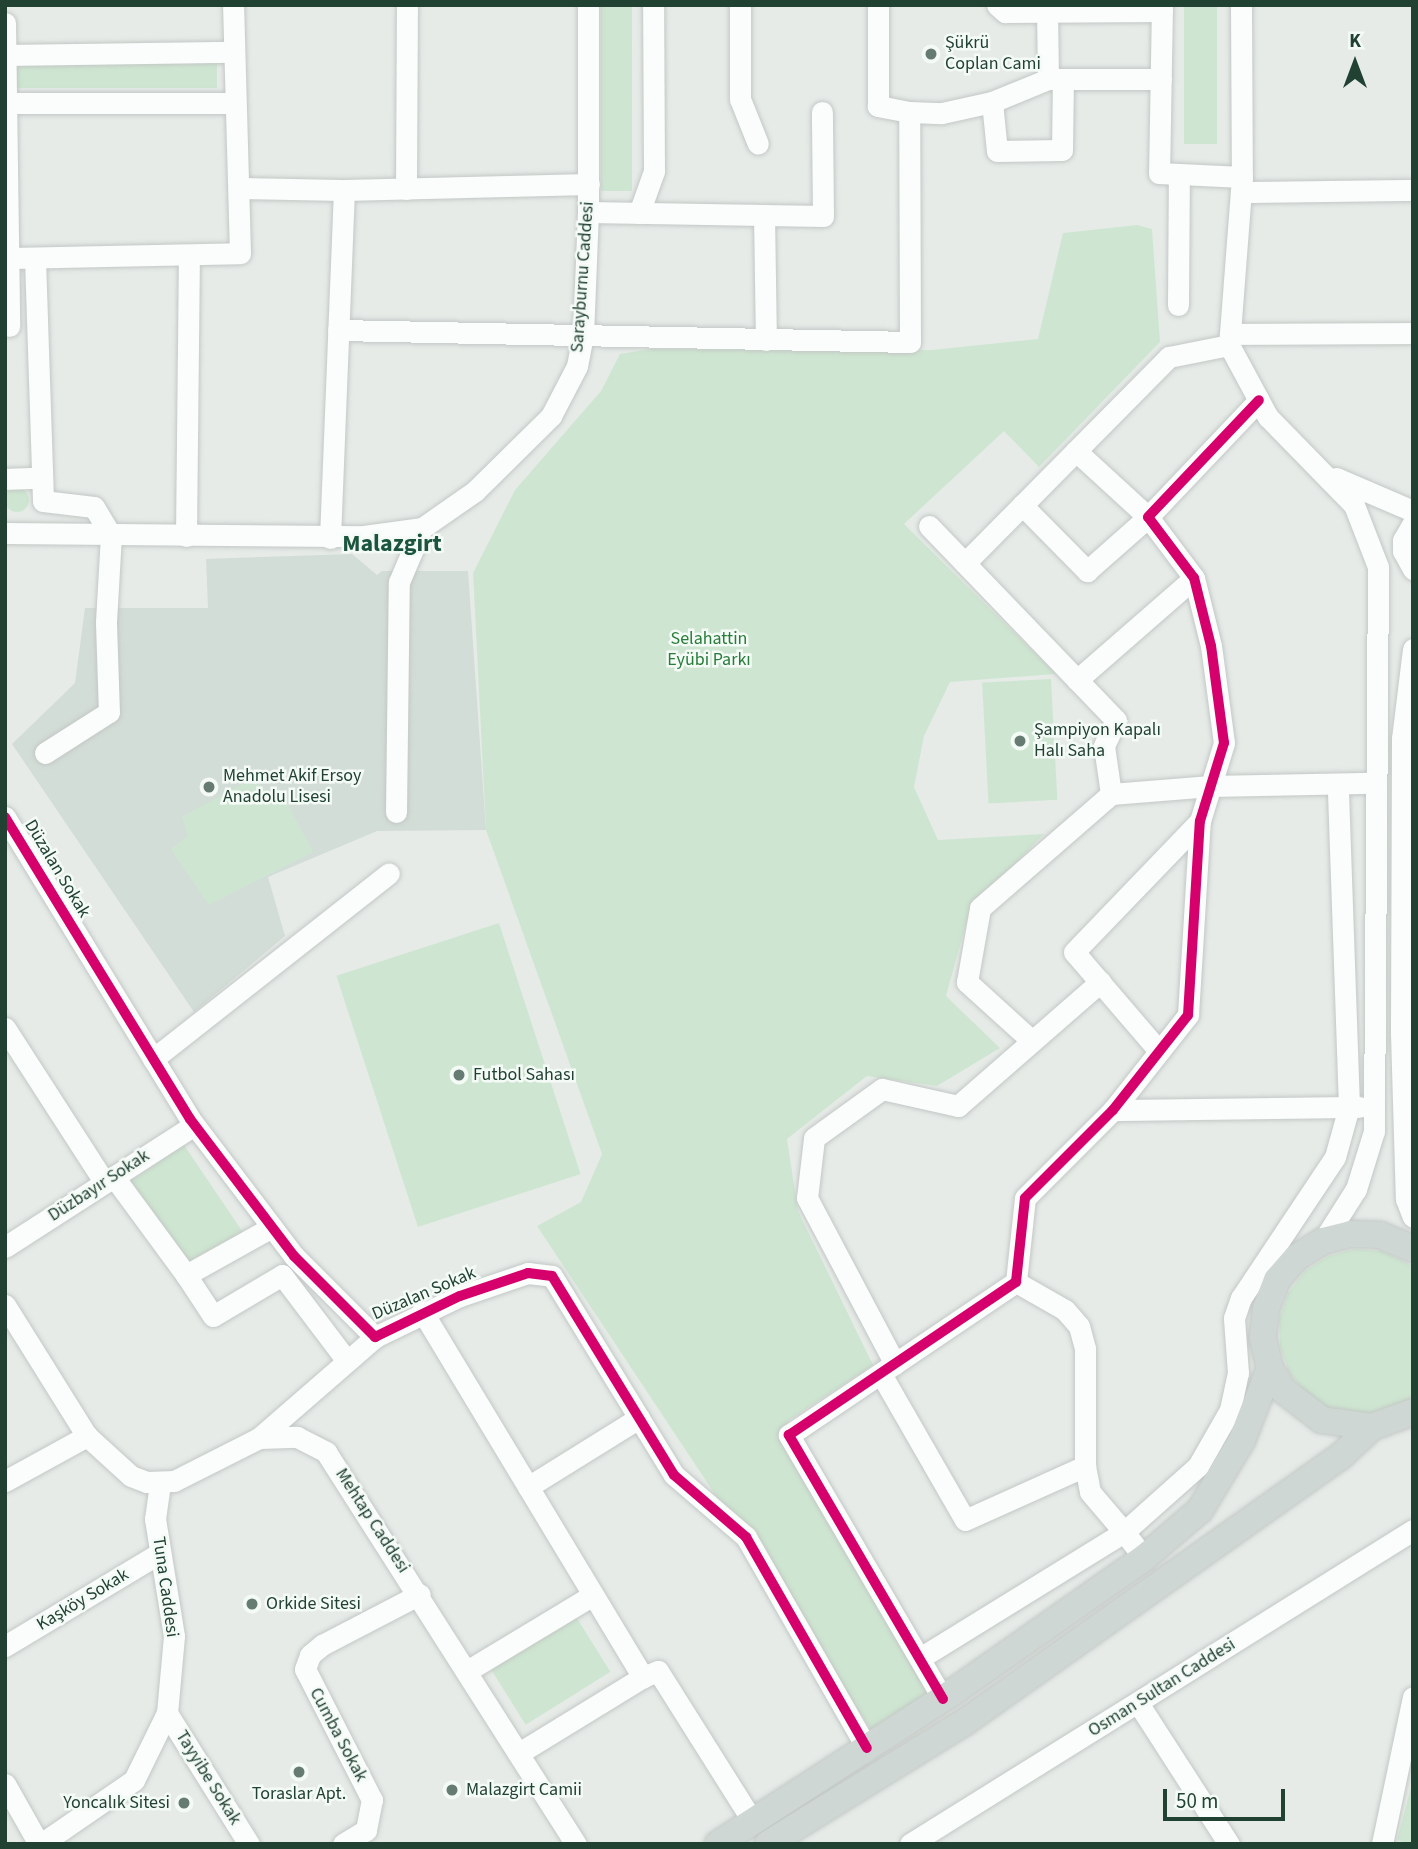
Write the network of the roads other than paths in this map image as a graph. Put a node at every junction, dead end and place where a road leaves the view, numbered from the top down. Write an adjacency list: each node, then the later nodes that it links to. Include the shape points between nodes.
1 (233, 5): 12 (street)
2 (407, 5): 27 (street)
3 (588, 5): 24 (street, Sarayburnu Caddesi)
4 (653, 5): 31 (street, via 654,171)
5 (740, 5): 22 (street, via 740,99)
6 (878, 5): 20 (street, via 878,106)
7 (997, 5): 10 (street, via 1006,12)
8 (1241, 5): 25 (street)
9 (1162, 8): 10 (street); 15 (street)
10 (1057, 9): 14 (street)
11 (5, 23): 13 (street)
12 (234, 52): 13 (street); 18 (street)
13 (6, 55): 17 (street)
14 (1055, 79): 15 (street); 16 (street); 16 (street, via 1062,150 997,151)
15 (1161, 79): 23 (street, via 1159,173)
16 (992, 102): 20 (street, via 942,113)
17 (7, 103): 18 (street); 21 (street)
18 (235, 103): 26 (street)
19 (822, 112): 32 (street, via 823,216)
20 (909, 112): 43 (street, via 910,342)
21 (6, 141): 34 (street)
22 (758, 144)
23 (1179, 174): 25 (street); 36 (street)
24 (589, 184): 27 (street); 30 (street, Sarayburnu Caddesi)
25 (1241, 185): 29 (street); 42 (street)
26 (239, 188): 28 (street); 33 (street, via 240,253)
27 (406, 189): 28 (street)
28 (344, 190): 39 (street)
29 (1413, 190)
30 (588, 212): 31 (street); 41 (street, Sarayburnu Caddesi)
31 (639, 213): 32 (street)
32 (764, 215): 43 (street)
33 (188, 255): 35 (street); 57 (street)
34 (9, 258): 35 (street); 37 (street)
35 (35, 259): 38 (street)
36 (1178, 305)
37 (7, 326): 38 (street)
38 (37, 328): 47 (street)
39 (338, 330): 41 (street); 58 (street)
40 (1413, 333): 42 (street)
41 (583, 336): 43 (street); 53 (street, Sarayburnu Caddesi, via 577,366 551,416 475,491)
42 (1229, 340): 44 (street); 45 (street, via 1169,357)
43 (766, 341)
44 (1259, 400): 46 (street, via 1268,417); 51 (street)
45 (1076, 451): 49 (street); 51 (street)
46 (1328, 474): 50 (street); 60 (street, via 1354,505)
47 (42, 478): 48 (street); 56 (street, via 43,501 94,507)
48 (5, 479)
49 (1022, 505): 51 (street, via 1087,571); 59 (street)
50 (1413, 511)
51 (1148, 517): 62 (street)
52 (929, 526): 59 (street)
53 (422, 528): 58 (street, Sarayburnu Caddesi); 71 (street, via 398,582)
54 (1408, 531): 60 (street); 61 (street, via 1403,551)
55 (5, 533): 56 (street, Sarayburnu Caddesi)
56 (111, 535): 57 (street, Sarayburnu Caddesi); 65 (street, via 106,624 109,712)
57 (186, 536): 58 (street, Sarayburnu Caddesi)
58 (330, 538)
59 (965, 563): 64 (street)
60 (1378, 567): 67 (street)
61 (1413, 569)
62 (1195, 578): 64 (street); 68 (street, via 1211,646 1224,743)
63 (1413, 649): 69 (street, via 1402,738)
64 (1077, 680): 70 (street, via 1116,720 1104,746)
65 (45, 753)
66 (1338, 783): 67 (street); 68 (street); 80 (street)
67 (1374, 783): 81 (street)
68 (1211, 786): 70 (street); 73 (street)
69 (1407, 787): 85 (street, via 1401,1048 1406,1199)
70 (1111, 794): 77 (street, via 980,908 967,982)
71 (396, 812)
72 (5, 817): 79 (street, Düzalan Sokak)
73 (1200, 821): 75 (street, via 1074,952); 78 (street, via 1188,1014)
74 (389, 873): 79 (street)
75 (1100, 982): 77 (street); 78 (street)
76 (5, 1028): 84 (street)
77 (1032, 1041): 97 (street, via 958,1106 882,1089 814,1138 807,1198)
78 (1159, 1051): 82 (street)
79 (153, 1059): 83 (street, Düzalan Sokak)
80 (1349, 1107): 81 (street); 82 (street); 108 (street, via 1335,1157 1241,1298 1234,1318 1238,1373 1230,1410 1198,1465)
81 (1374, 1107): 87 (street, via 1374,1131 1356,1189)
82 (1113, 1110): 91 (street, via 1025,1198)
83 (194, 1125): 84 (street, Düzbayır Sokak); 86 (street, Düzalan Sokak)
84 (109, 1180): 88 (street, Düzbayır Sokak); 90 (street)
85 (1413, 1217)
86 (272, 1227): 90 (street); 94 (street, Düzalan Sokak, via 294,1256)
87 (1323, 1241): 89 (main road, via 1351,1234 1380,1235); 96 (main road, via 1297,1257 1278,1280 1270,1299 1263,1338)
88 (5, 1247)
89 (1413, 1250)
90 (186, 1275): 95 (street, via 213,1315 282,1275)
91 (1016, 1282): 97 (street); 103 (street, via 1065,1310 1079,1326 1086,1348)
92 (5, 1305): 101 (street)
93 (422, 1311): 94 (street, Düzalan Sokak); 98 (street, Düzalan Sokak, via 528,1273 552,1276); 106 (street)
94 (375, 1337): 95 (street)
95 (347, 1361): 102 (street)
96 (1270, 1368): 100 (main road, via 1283,1390 1322,1420); 110 (main road, via 1242,1440 1200,1510)
97 (888, 1369): 103 (street, via 965,1520); 114 (street, via 789,1435)
98 (639, 1418): 106 (street); 121 (street, Düzalan Sokak, via 674,1475 746,1537)
99 (1408, 1421): 100 (main road)
100 (1372, 1427): 130 (main road, via 1342,1455 964,1722)
101 (87, 1436): 104 (street); 105 (street, via 131,1476)
102 (259, 1438): 105 (street, Mehtap Caddesi, via 190,1474); 111 (street, Mehtap Caddesi, via 297,1437 326,1452)
103 (1085, 1466): 108 (street, via 1090,1492)
104 (5, 1481)
105 (160, 1482): 109 (street, Tuna Caddesi, via 155,1519)
106 (528, 1487): 112 (street)
107 (1413, 1530): 119 (street, Osman Sultan Caddesi)
108 (1124, 1532): 110 (street); 114 (street)
109 (160, 1553): 113 (street, Kaşköy Sokak); 120 (street, Tuna Caddesi, via 174,1636)
110 (1144, 1558): 118 (main road)
111 (420, 1594): 115 (street, Mehtap Caddesi); 127 (street, Cumba Sokak, via 322,1645 310,1655 305,1669 372,1800 366,1830)
112 (593, 1595): 115 (street); 116 (street)
113 (5, 1646)
114 (920, 1658): 118 (street)
115 (467, 1671): 122 (street, Mehtap Caddesi)
116 (643, 1677): 122 (street); 124 (street, via 659,1671)
117 (1413, 1697): 133 (street)
118 (943, 1699): 121 (main road)
119 (1138, 1703): 131 (street, Osman Sultan Caddesi); 132 (street)
120 (167, 1713): 125 (street, Tuna Caddesi, via 134,1780); 126 (street, Tayyibe Sokak)
121 (867, 1748): 124 (main road)
122 (519, 1754): 128 (street, Mehtap Caddesi)
123 (5, 1784): 125 (street)
124 (753, 1822): 129 (main road)
125 (40, 1844)
126 (249, 1844)
127 (343, 1844)
128 (576, 1844)
129 (718, 1844)
130 (768, 1844)
131 (909, 1844)
132 (1229, 1844)
133 (1382, 1844)

